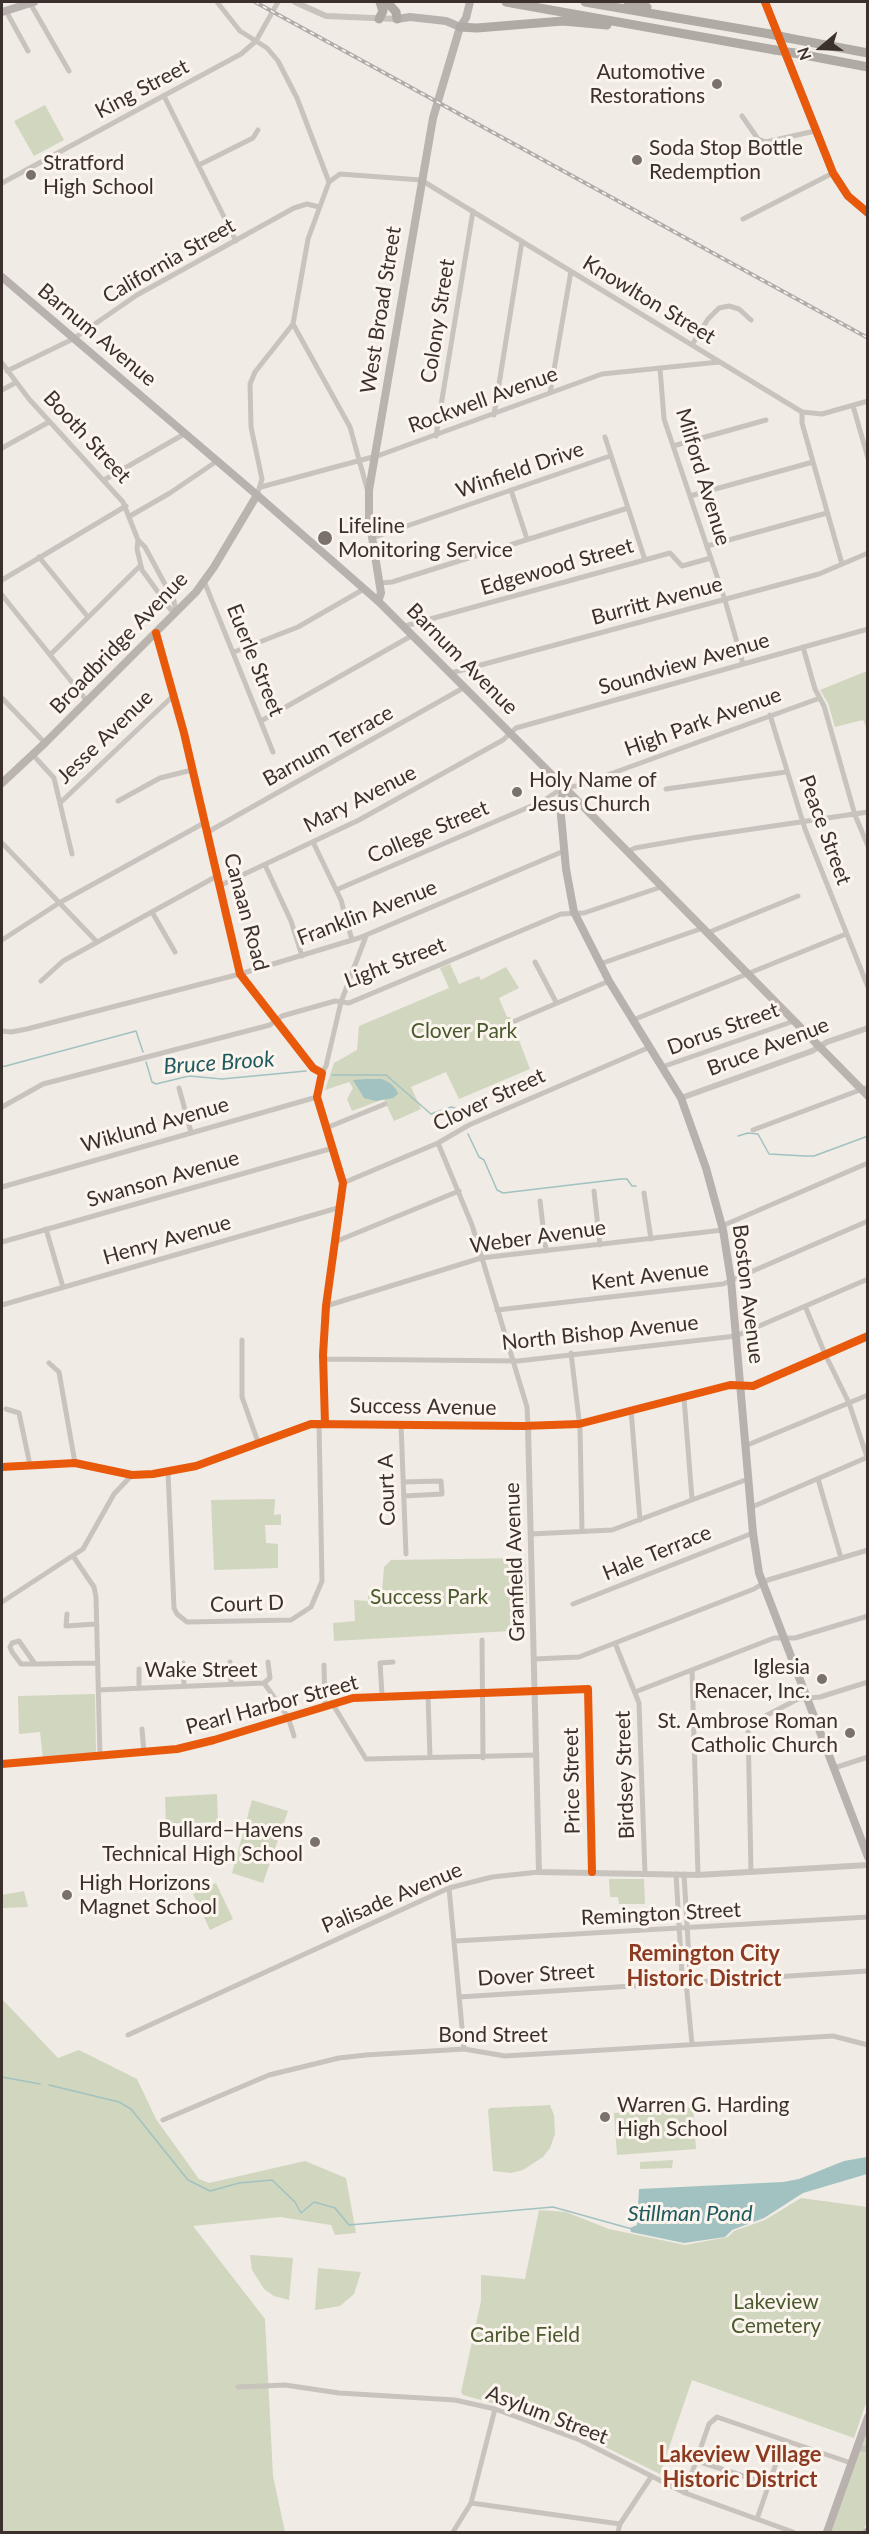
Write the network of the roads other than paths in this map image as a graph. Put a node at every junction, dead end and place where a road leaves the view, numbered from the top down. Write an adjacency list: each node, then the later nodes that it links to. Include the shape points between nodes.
1 (32, 2): 13 (main road); 23 (street)
2 (217, 2): 19 (street, via 237,28)
3 (278, 2): 19 (street, King Street)
4 (295, 2): 14 (street, via 326,16)
5 (380, 2): 14 (highway, via 383,9)
6 (387, 2): 15 (highway)
7 (465, 2): 17 (main road, West Broad Street)
8 (470, 2): 17 (main road, West Broad Street)
9 (506, 2): 18 (highway)
10 (585, 2): 16 (highway)
11 (628, 2): 16 (highway)
12 (765, 2): 27 (main road)
13 (8, 8): 20 (street)
14 (379, 19): 15 (street)
15 (398, 19): 17 (main road, via 446,21)
16 (701, 22): 21 (highway, bridge)
17 (460, 27): 18 (highway, via 563,21); 30 (main road, West Broad Street, via 433,118)
18 (694, 35): 22 (highway, bridge)
19 (256, 41): 24 (street, King Street, via 241,54); 31 (street, via 282,67)
20 (28, 51)
21 (867, 53)
22 (867, 67)
23 (69, 71)
24 (164, 96): 28 (street); 32 (street, King Street)
25 (742, 116): 27 (street, via 758,139 766,142)
26 (258, 130): 28 (street, via 253,138)
27 (815, 131): 29 (main road)
28 (199, 165): 37 (street)
29 (833, 172): 35 (main road, via 848,196); 36 (street)
30 (421, 180): 31 (street, via 340,174); 34 (street, Knowlton Street); 63 (main road, West Broad Street)
31 (329, 182): 33 (street)
32 (2, 183)
33 (319, 207): 37 (street, California Street, via 299,206); 42 (street, via 308,238)
34 (473, 211): 38 (street, Knowlton Street); 59 (street, Colony Street)
35 (867, 213)
36 (743, 219)
37 (236, 241): 43 (street, California Street, via 137,295)
38 (522, 241): 39 (street, Knowlton Street); 55 (street)
39 (571, 271): 44 (street, Knowlton Street); 51 (street)
40 (2, 277): 43 (main road, Barnum Avenue)
41 (751, 321): 44 (street, via 742,310 722,307 708,319)
42 (293, 324): 66 (street, via 350,427); 71 (street, via 250,384)
43 (73, 339): 48 (street, California Street); 58 (main road, Barnum Avenue)
44 (692, 345): 45 (street, Knowlton Street)
45 (719, 362): 47 (street, Rockwell Avenue); 54 (street, Knowlton Street)
46 (2, 363): 48 (street, Booth Street)
47 (660, 368): 51 (street, Rockwell Avenue, via 609,372); 61 (street, Milford Avenue, via 664,419)
48 (7, 371): 49 (street, Booth Street)
49 (15, 383): 50 (street); 57 (street, Booth Street)
50 (2, 390)
51 (550, 393): 55 (street, Rockwell Avenue)
52 (867, 401): 53 (street)
53 (853, 406): 54 (street, via 819,415); 65 (street)
54 (802, 412): 68 (street)
55 (494, 415): 59 (street, Rockwell Avenue)
56 (766, 420): 61 (street)
57 (49, 422): 62 (street); 69 (street, Booth Street)
58 (186, 434): 67 (main road, Barnum Avenue); 69 (street)
59 (436, 436): 63 (street, Rockwell Avenue)
60 (605, 437): 64 (street)
61 (672, 446): 73 (street, Milford Avenue)
62 (2, 447)
63 (375, 456): 66 (street, Rockwell Avenue); 72 (main road, West Broad Street)
64 (610, 456): 70 (street, Winfield Drive); 75 (street)
65 (867, 458)
66 (358, 459): 71 (street, Rockwell Avenue); 72 (street)
67 (217, 461): 71 (main road, Barnum Avenue); 77 (street)
68 (813, 462): 73 (street); 76 (street)
69 (104, 480): 74 (street, Booth Street)
70 (511, 490): 78 (street, Winfield Drive); 79 (street)
71 (259, 491): 89 (main road, Broadbridge Avenue); 91 (main road, Barnum Avenue)
72 (369, 494): 78 (main road, West Broad Street)
73 (690, 496): 81 (street, Milford Avenue)
74 (126, 506): 77 (street, Booth Street); 83 (street)
75 (628, 508): 79 (street); 85 (street)
76 (827, 513): 81 (street); 86 (street)
77 (130, 516): 80 (street, Booth Street)
78 (372, 538): 90 (main road, West Broad Street)
79 (527, 539): 90 (street)
80 (138, 540): 87 (street, Booth Street); 95 (street, Booth Street, via 174,601)
81 (707, 546): 84 (street, Milford Avenue)
82 (867, 553): 86 (street, Burritt Avenue)
83 (39, 557): 88 (street); 96 (street)
84 (711, 558): 85 (street, Edgewood Street, via 682,566 672,553); 93 (street, Milford Avenue)
85 (645, 560): 97 (street, Edgewood Street)
86 (842, 564): 93 (street, Burritt Avenue)
87 (140, 566): 95 (street); 96 (street)
88 (2, 580)
89 (204, 581): 95 (main road, Broadbridge Avenue); 102 (street, Euerle Street)
90 (380, 583): 94 (main road, West Broad Street)
91 (364, 589): 94 (main road, Barnum Avenue); 102 (street, via 298,627)
92 (2, 595): 103 (street)
93 (725, 600): 104 (street, Milford Avenue); 105 (street, Burritt Avenue)
94 (378, 601): 97 (main road, Barnum Avenue)
95 (176, 613): 99 (main road, Broadbridge Avenue)
96 (88, 617): 103 (street)
97 (405, 626): 100 (main road, Barnum Avenue)
98 (867, 629): 101 (street, Soundview Avenue)
99 (156, 633): 107 (street, Canaan Road); 110 (main road, Broadbridge Avenue)
100 (413, 635): 105 (main road, Barnum Avenue); 112 (street)
101 (803, 647): 104 (street, Soundview Avenue); 109 (street)
102 (234, 652): 112 (street, Euerle Street)
103 (50, 655): 110 (street)
104 (743, 664): 113 (street, Soundview Avenue, via 516,728)
105 (452, 673): 106 (main road, Barnum Avenue)
106 (465, 687): 113 (main road, Barnum Avenue); 128 (street, Barnum Terrace)
107 (174, 695): 117 (street, Canaan Road); 123 (street, Jesse Avenue)
108 (2, 698): 114 (street)
109 (820, 698): 111 (street, High Park Avenue); 125 (street)
110 (87, 701): 114 (main road, Broadbridge Avenue)
111 (770, 715): 118 (street, Peace Street); 120 (street, High Park Avenue)
112 (261, 721): 115 (street, Euerle Street)
113 (511, 734): 120 (main road, Barnum Avenue); 129 (street, Mary Avenue, via 360,820)
114 (45, 743): 116 (main road, Broadbridge Avenue)
115 (273, 753)
116 (33, 754): 119 (main road, Broadbridge Avenue); 123 (street, via 52,774)
117 (192, 770): 122 (street, via 160,778); 126 (street, Canaan Road)
118 (786, 772): 121 (street); 127 (street, Peace Street)
119 (3, 777)
120 (564, 788): 132 (main road, Boston Avenue, via 559,803); 134 (main road, Barnum Avenue); 140 (street, College Street, via 543,801)
121 (666, 789)
122 (118, 801)
123 (60, 803): 135 (street)
124 (867, 812): 125 (street)
125 (855, 815): 127 (street); 131 (street)
126 (204, 823): 128 (street, Canaan Road); 142 (street)
127 (802, 823): 134 (street, via 692,838); 146 (street, Peace Street)
128 (206, 833): 137 (street, Canaan Road)
129 (313, 842): 136 (street, Mary Avenue); 140 (street)
130 (4, 845): 133 (street); 142 (street)
131 (867, 846)
132 (564, 851): 144 (main road, Boston Avenue); 147 (street, Franklin Avenue)
133 (2, 852)
134 (627, 852): 139 (main road, Barnum Avenue)
135 (72, 854)
136 (265, 865): 138 (street, Mary Avenue); 152 (street)
137 (217, 876): 138 (street, Canaan Road); 143 (street)
138 (219, 886): 155 (street, Canaan Road)
139 (661, 887): 144 (street, Light Street, via 584,913); 145 (main road, Barnum Avenue)
140 (336, 890): 149 (street)
141 (798, 896): 145 (street)
142 (59, 903): 148 (street); 150 (street)
143 (152, 912): 150 (street); 151 (street)
144 (574, 912): 154 (main road, Boston Avenue); 160 (street, Light Street, via 521,929 349,1003)
145 (705, 930): 154 (street); 156 (main road, Barnum Avenue)
146 (846, 934): 156 (street); 159 (street, Peace Street)
147 (366, 936): 149 (street, Franklin Avenue); 160 (street)
148 (2, 940)
149 (352, 940): 152 (street, Franklin Avenue)
150 (98, 942): 157 (street, via 63,961)
151 (175, 952)
152 (302, 956): 155 (street, Franklin Avenue)
153 (535, 962): 161 (street)
154 (600, 964): 158 (main road, Boston Avenue)
155 (240, 974): 163 (street, Canaan Road); 167 (street, Franklin Avenue, via 20,1031)
156 (746, 974): 162 (street); 165 (main road, Barnum Avenue)
157 (41, 981)
158 (609, 981): 161 (street); 162 (main road, Boston Avenue)
159 (867, 987)
160 (341, 1002): 163 (street, Light Street, via 282,1016); 171 (street)
161 (556, 1002): 164 (street)
162 (633, 1020): 168 (main road, Boston Avenue)
163 (276, 1021): 171 (street, Canaan Road, via 313,1068); 177 (street, Light Street, via 43,1084)
164 (515, 1021)
165 (794, 1021): 169 (main road, Barnum Avenue); 170 (street, Dorus Street)
166 (867, 1028): 169 (street, Bruce Avenue)
167 (2, 1031)
168 (650, 1047): 170 (main road, Boston Avenue); 181 (street, Clover Street, via 469,1125)
169 (819, 1047): 173 (main road, Barnum Avenue); 175 (street, Bruce Avenue)
170 (663, 1067): 175 (main road, Boston Avenue)
171 (322, 1073): 174 (street)
172 (179, 1088): 180 (street)
173 (865, 1091): 179 (street)
174 (317, 1097): 178 (street); 180 (street, Wiklund Avenue)
175 (681, 1098): 192 (main road, Boston Avenue)
176 (385, 1104): 178 (street)
177 (2, 1107)
178 (326, 1128): 182 (street)
179 (753, 1130)
180 (191, 1132): 185 (street, Wiklund Avenue)
181 (438, 1143): 184 (street, Clover Street); 186 (street, Granfield Avenue)
182 (333, 1148): 184 (street); 193 (street, Swanson Avenue)
183 (867, 1163): 192 (street, Weber Avenue)
184 (343, 1183): 190 (street)
185 (2, 1187)
186 (459, 1191): 195 (street); 199 (street, Granfield Avenue)
187 (594, 1191): 197 (street)
188 (644, 1192): 194 (street)
189 (540, 1201): 198 (street)
190 (341, 1207): 195 (street); 202 (street, Henry Avenue)
191 (867, 1221): 201 (street, Kent Avenue)
192 (723, 1228): 194 (street, Weber Avenue); 201 (main road, Boston Avenue)
193 (46, 1229): 196 (street, Swanson Avenue); 202 (street)
194 (651, 1239): 197 (street, Weber Avenue)
195 (337, 1241): 204 (street)
196 (2, 1242)
197 (600, 1245): 198 (street, Weber Avenue)
198 (546, 1251): 199 (street, Weber Avenue)
199 (481, 1258): 204 (street, Weber Avenue); 206 (street, Granfield Avenue)
200 (867, 1279): 205 (street, North Bishop Avenue)
201 (731, 1280): 206 (street, Kent Avenue); 207 (main road, Boston Avenue)
202 (63, 1287): 203 (street, Henry Avenue)
203 (2, 1305)
204 (326, 1306): 212 (street)
205 (805, 1306): 207 (street, North Bishop Avenue); 211 (street)
206 (497, 1310): 213 (street, Granfield Avenue)
207 (736, 1336): 210 (street, North Bishop Avenue); 215 (main road, Boston Avenue)
208 (867, 1336): 211 (street, Success Avenue)
209 (242, 1340): 225 (street, via 242,1397)
210 (571, 1353): 213 (street, North Bishop Avenue); 223 (street)
211 (825, 1354): 215 (street, Success Avenue, via 753,1386); 218 (street)
212 (323, 1359): 213 (street, North Bishop Avenue); 221 (street)
213 (513, 1361): 224 (street, Granfield Avenue, via 527,1407)
214 (49, 1363): 228 (street, via 59,1372)
215 (740, 1386): 217 (street, Success Avenue, via 730,1385); 226 (main road, Boston Avenue)
216 (867, 1395): 218 (street)
217 (684, 1398): 220 (street, Success Avenue); 237 (street)
218 (849, 1403): 226 (street); 227 (street)
219 (6, 1409): 229 (street, via 19,1413)
220 (631, 1410): 223 (street, Success Avenue); 239 (street)
221 (322, 1423): 222 (street, Success Avenue); 225 (street, Success Avenue); 231 (street, Court D, via 322,1581 311,1607 291,1620 187,1622 177,1614)
222 (401, 1424): 224 (street, Success Avenue); 235 (street, Court A)
223 (579, 1424): 224 (street, Success Avenue); 240 (street)
224 (528, 1426): 242 (street, Granfield Avenue)
225 (258, 1442): 231 (street, Success Avenue, via 196,1466)
226 (745, 1446): 233 (main road, Boston Avenue)
227 (867, 1458): 234 (street)
228 (75, 1463): 229 (street, Success Avenue); 232 (street, Success Avenue)
229 (30, 1465): 230 (street, Success Avenue)
230 (2, 1467)
231 (168, 1472): 232 (street, Success Avenue)
232 (132, 1475): 245 (street, via 109,1502 87,1545)
233 (748, 1479): 237 (street); 238 (main road, Boston Avenue)
234 (818, 1479): 238 (street); 246 (street)
235 (404, 1482): 236 (street, Court A); 236 (street, via 441,1481 442,1494)
236 (404, 1496): 244 (street, Court A)
237 (692, 1499): 239 (street)
238 (752, 1508): 241 (main road, Boston Avenue)
239 (640, 1520): 240 (street, via 612,1530)
240 (582, 1531): 242 (street)
241 (753, 1533): 247 (main road, Boston Avenue); 249 (street, Hale Terrace)
242 (531, 1534): 256 (street, Granfield Avenue)
243 (867, 1550): 246 (street)
244 (406, 1554)
245 (73, 1556): 248 (street); 252 (street, via 94,1587)
246 (841, 1558): 247 (street)
247 (762, 1584): 253 (main road, Boston Avenue); 255 (street)
248 (2, 1602)
249 (573, 1604)
250 (67, 1614): 252 (street, via 66,1626)
251 (867, 1616): 253 (street, via 795,1638)
252 (96, 1624): 260 (street)
253 (783, 1637): 265 (street); 278 (main road, Boston Avenue)
254 (482, 1640): 275 (street)
255 (615, 1643): 256 (street, via 579,1657); 274 (street, Birdsey Street)
256 (534, 1659): 273 (street, Granfield Avenue)
257 (230, 1662): 268 (street)
258 (268, 1662): 267 (street, via 270,1678)
259 (393, 1662): 276 (street, via 380,1663)
260 (97, 1663): 262 (street); 272 (street)
261 (183, 1663): 269 (street)
262 (35, 1664): 262 (street, via 24,1645 15,1641 10,1647 21,1664)
263 (324, 1665): 280 (street)
264 (139, 1669): 270 (street)
265 (692, 1670): 274 (street); 300 (street)
266 (867, 1682): 278 (street)
267 (264, 1683): 268 (street, Wake Street); 281 (street, Wake Street)
268 (231, 1684): 269 (street, Wake Street)
269 (184, 1686): 270 (street, Wake Street)
270 (139, 1687): 272 (street, Wake Street)
271 (588, 1689): 273 (street, Pearl Harbor Street); 295 (street, Price Street)
272 (98, 1690): 286 (street)
273 (535, 1692): 275 (street, Pearl Harbor Street); 285 (street, Granfield Avenue)
274 (635, 1692): 297 (street, Birdsey Street, via 639,1703)
275 (482, 1693): 277 (street, Pearl Harbor Street); 289 (street)
276 (382, 1695): 277 (street, Pearl Harbor Street); 279 (street, Pearl Harbor Street)
277 (428, 1695): 287 (street)
278 (806, 1698): 291 (main road, Boston Avenue); 296 (street, via 748,1725)
279 (332, 1703): 280 (street, Pearl Harbor Street); 287 (street, via 366,1759)
280 (325, 1706): 281 (street, Pearl Harbor Street)
281 (288, 1717): 283 (street, Wake Street); 284 (street, Pearl Harbor Street, via 214,1740)
282 (142, 1729): 284 (street)
283 (294, 1736)
284 (144, 1753): 286 (street, Pearl Harbor Street)
285 (537, 1755): 289 (street); 294 (street, Granfield Avenue)
286 (100, 1757): 290 (street, Pearl Harbor Street)
287 (430, 1757): 289 (street)
288 (867, 1757): 291 (street)
289 (483, 1758)
290 (2, 1764)
291 (834, 1768): 292 (main road, Boston Avenue)
292 (867, 1857)
293 (867, 1865): 296 (street, Palisade Avenue)
294 (539, 1872): 295 (street, Palisade Avenue); 301 (street, Palisade Avenue, via 492,1877)
295 (592, 1872): 297 (street, Palisade Avenue)
296 (752, 1872): 300 (street, Palisade Avenue)
297 (645, 1874): 298 (street, Palisade Avenue)
298 (676, 1874): 299 (street, Palisade Avenue); 304 (street)
299 (684, 1874): 300 (street, Palisade Avenue); 303 (street)
300 (698, 1875)
301 (449, 1888): 305 (street); 309 (street, Palisade Avenue)
302 (867, 1917): 303 (street, Remington Street)
303 (687, 1929): 304 (street, Remington Street); 307 (street, via 690,1975)
304 (679, 1930): 305 (street, Remington Street); 307 (street, via 682,1975)
305 (455, 1941): 308 (street)
306 (867, 1971): 307 (street, Dover Street)
307 (686, 1982): 308 (street, Dover Street); 310 (street)
308 (459, 1997): 312 (street)
309 (128, 2035)
310 (692, 2044): 311 (street, Bond Street, via 833,2036); 312 (street, Bond Street, via 505,2056)
311 (867, 2045)
312 (464, 2049): 313 (street, Bond Street, via 339,2058 269,2075)
313 (163, 2120)
314 (238, 2387): 315 (street, Asylum Street, via 285,2385 455,2400)
315 (495, 2409): 322 (street, Asylum Street, via 580,2440); 325 (street)
316 (867, 2416): 318 (main road)
317 (784, 2440): 320 (street, via 715,2418 709,2424); 321 (street); 323 (street)
318 (856, 2448): 319 (street); 321 (main road)
319 (867, 2449)
320 (697, 2461): 323 (street); 324 (street)
321 (851, 2463): 331 (main road)
322 (651, 2477): 324 (street, Asylum Street); 327 (street)
323 (768, 2484): 326 (street)
324 (685, 2493): 326 (street, Asylum Street)
325 (471, 2503): 327 (street); 328 (street)
326 (757, 2519): 330 (street, Asylum Street)
327 (620, 2524): 329 (street)
328 (453, 2532)
329 (618, 2532)
330 (794, 2532)
331 (827, 2532)

